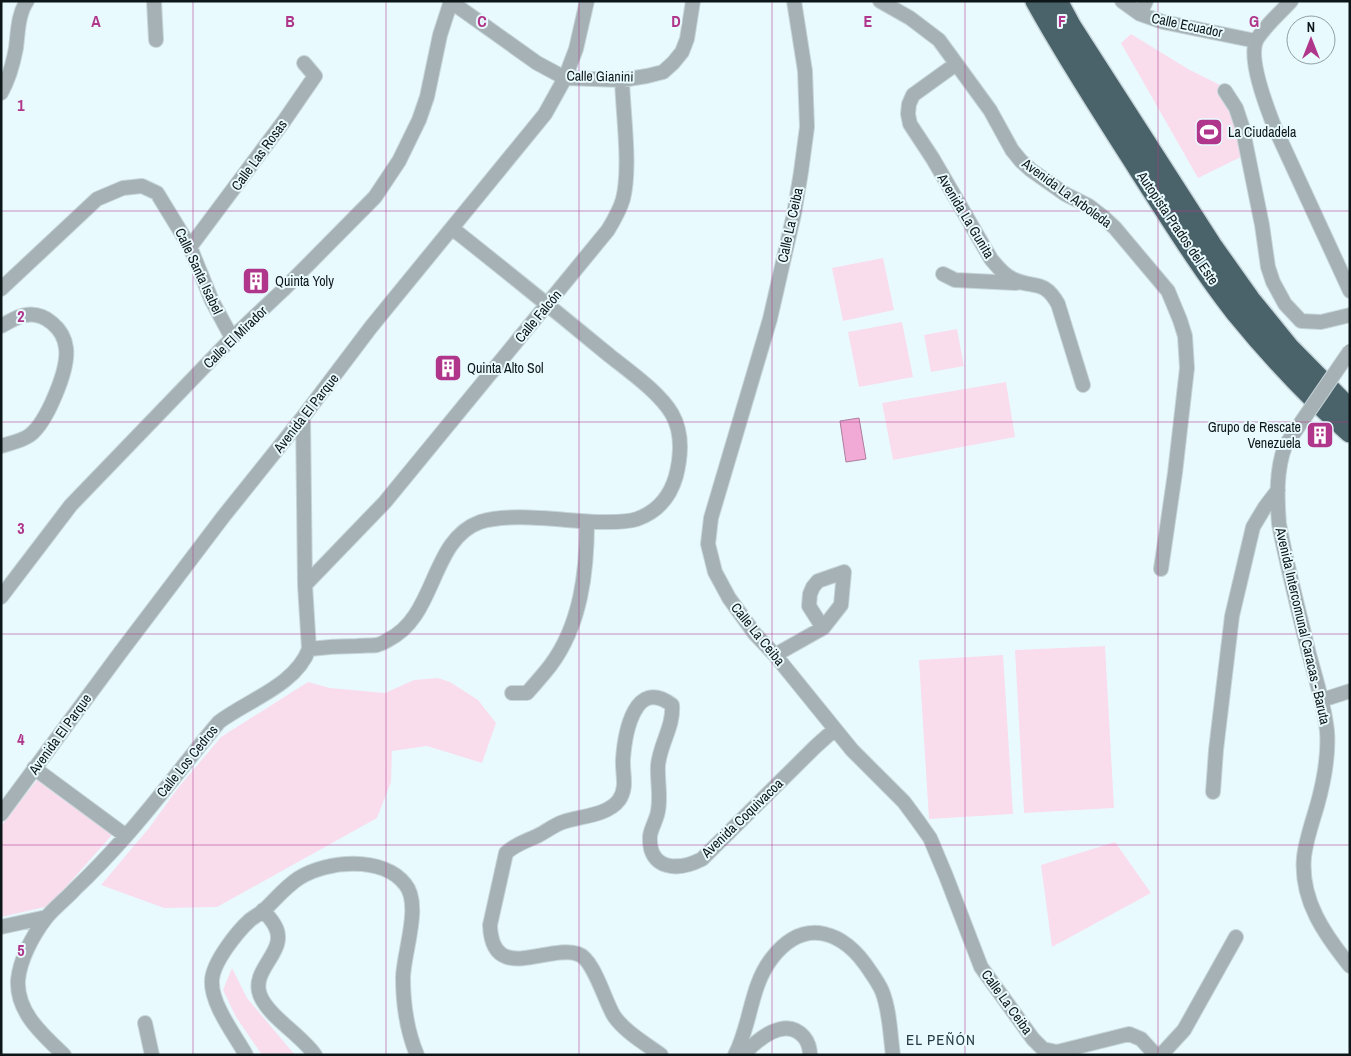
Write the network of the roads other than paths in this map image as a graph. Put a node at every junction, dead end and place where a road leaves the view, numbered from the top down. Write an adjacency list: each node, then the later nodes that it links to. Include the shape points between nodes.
1 (27, 1): 21 (street, via 20,15 12,66)
2 (154, 1): 14 (street)
3 (451, 1): 18 (street, Calle Gianini, via 521,52); 33 (street, Calle El Mirador, via 419,120 388,178 368,204)
4 (587, 1): 18 (street, Avenida El Parque, via 576,48)
5 (693, 1): 19 (street, Calle Gianini, via 682,52 673,63 662,72)
6 (794, 1): 47 (street, Calle La Ceiba, via 805,71 807,126 801,172 770,319 711,518 708,544 715,572 729,598)
7 (880, 1): 17 (street, Avenida La Arboleda, via 939,40)
8 (1036, 1): 38 (highway, Autopista Prados del Este, via 1124,146 1234,310 1278,361)
9 (1057, 1): 36 (highway, Autopista Prados del Este, via 1211,246 1289,348)
10 (1122, 1): 13 (street, Calle Ecuador)
11 (1146, 1): 13 (street)
12 (1291, 1): 15 (street)
13 (1140, 14): 15 (street, Calle Ecuador, via 1163,22)
14 (156, 40)
15 (1256, 41): 29 (street, via 1255,59 1264,101)
16 (304, 63): 23 (street, Calle Las Rosas, via 315,76)
17 (956, 64): 24 (street, Avenida La Gunita, via 913,95 908,114 910,124); 42 (street, Avenida La Arboleda, via 990,110 1021,161 1065,194 1089,206 1115,228 1159,279 1175,305 1184,336 1187,368)
18 (564, 78): 19 (street, Calle Gianini); 22 (street, Avenida El Parque, via 546,114)
19 (622, 80): 30 (street, Calle Falcón, via 626,183 621,206 608,230)
20 (1225, 91): 31 (street, via 1242,126 1268,267 1285,304 1301,321 1321,322)
21 (1, 93)
22 (453, 229): 30 (street); 37 (street, Avenida El Parque, via 371,327)
23 (190, 247): 28 (street, Calle Santa Isabel, via 157,193 142,186 123,188 97,199); 33 (street, Calle Santa Isabel, via 212,301)
24 (991, 259): 26 (street); 27 (street, Avenida La Gunita, via 1009,278)
25 (943, 274): 26 (street, via 955,280)
26 (979, 281): 27 (street)
27 (1022, 283): 35 (street, Avenida La Gunita, via 1041,286 1054,297)
28 (1, 290)
29 (1350, 291)
30 (548, 304): 41 (street, via 646,386 672,413 679,430 680,448 674,484 655,511 635,520); 43 (street, Calle Falcón, via 385,502)
31 (1350, 315)
32 (1, 326): 39 (street, via 25,315 44,317 59,332 66,354 59,383 44,420 29,436)
33 (232, 338): 44 (street, Calle El Mirador, via 71,505)
34 (1350, 352): 40 (street, Avenida Intercomunal Caracas - Baruta, bridge, via 1285,446)
35 (1084, 385)
36 (1350, 410)
37 (303, 418): 43 (street); 52 (street, Avenida El Parque, via 223,517)
38 (1350, 432)
39 (1, 446)
40 (1278, 490): 50 (street, Avenida Intercomunal Caracas - Baruta, via 1277,507 1283,544); 53 (street, via 1253,527 1232,616)
41 (587, 522): 46 (street, via 518,518 480,522 464,531 452,544 423,604 398,635 378,645); 49 (street, via 585,572 580,599 566,637 551,665 527,693)
42 (1161, 569)
43 (306, 585): 46 (street)
44 (1, 598)
45 (823, 628): 47 (street)
46 (309, 649): 55 (street, Calle Los Cedros, via 288,679 218,722)
47 (775, 655): 51 (street, Calle La Ceiba)
48 (1350, 691): 50 (street)
49 (512, 693)
50 (1322, 700): 60 (street, Avenida Intercomunal Caracas - Baruta, via 1327,731 1327,764 1307,839 1304,870 1313,911 1332,945)
51 (835, 729): 67 (street, Avenida Coquivacoa, via 702,859 678,868 666,866 655,857 650,835 658,809 658,764 673,716 672,705 651,696 640,702 633,714 623,760 624,790 618,801 597,813 564,822 506,852 490,925 490,937 496,950 519,959 557,952 580,954 588,962 615,1017); 72 (street, Calle La Ceiba, via 904,802 930,838 981,968 1034,1039 1043,1048 1057,1052 1129,1034 1142,1039)
52 (34, 768): 54 (street, Avenida El Parque); 55 (street)
53 (1213, 792)
54 (1, 814)
55 (126, 836): 57 (street, Calle Los Cedros)
56 (263, 910): 64 (street, via 238,933 216,965 212,981 215,999); 65 (street, via 276,927 278,940 259,982 259,993 270,1010); 66 (street, via 301,877 324,868 374,865 399,878 412,896 404,999)
57 (47, 917): 58 (street); 62 (street, Calle Los Cedros, via 23,958 18,986 22,1006 30,1019)
58 (1, 927)
59 (1236, 937): 73 (street, via 1184,1030)
60 (1350, 966)
61 (145, 1023): 63 (street)
62 (64, 1055)
63 (152, 1055)
64 (246, 1055)
65 (315, 1055)
66 (417, 1055)
67 (661, 1055)
68 (735, 1055): 71 (street, via 755,993 770,960 787,942 808,932 833,936 865,965 882,990)
69 (743, 1055): 70 (street, via 765,1035 787,1028 796,1030 808,1042)
70 (810, 1055)
71 (893, 1055)
72 (1153, 1055)
73 (1161, 1055)

